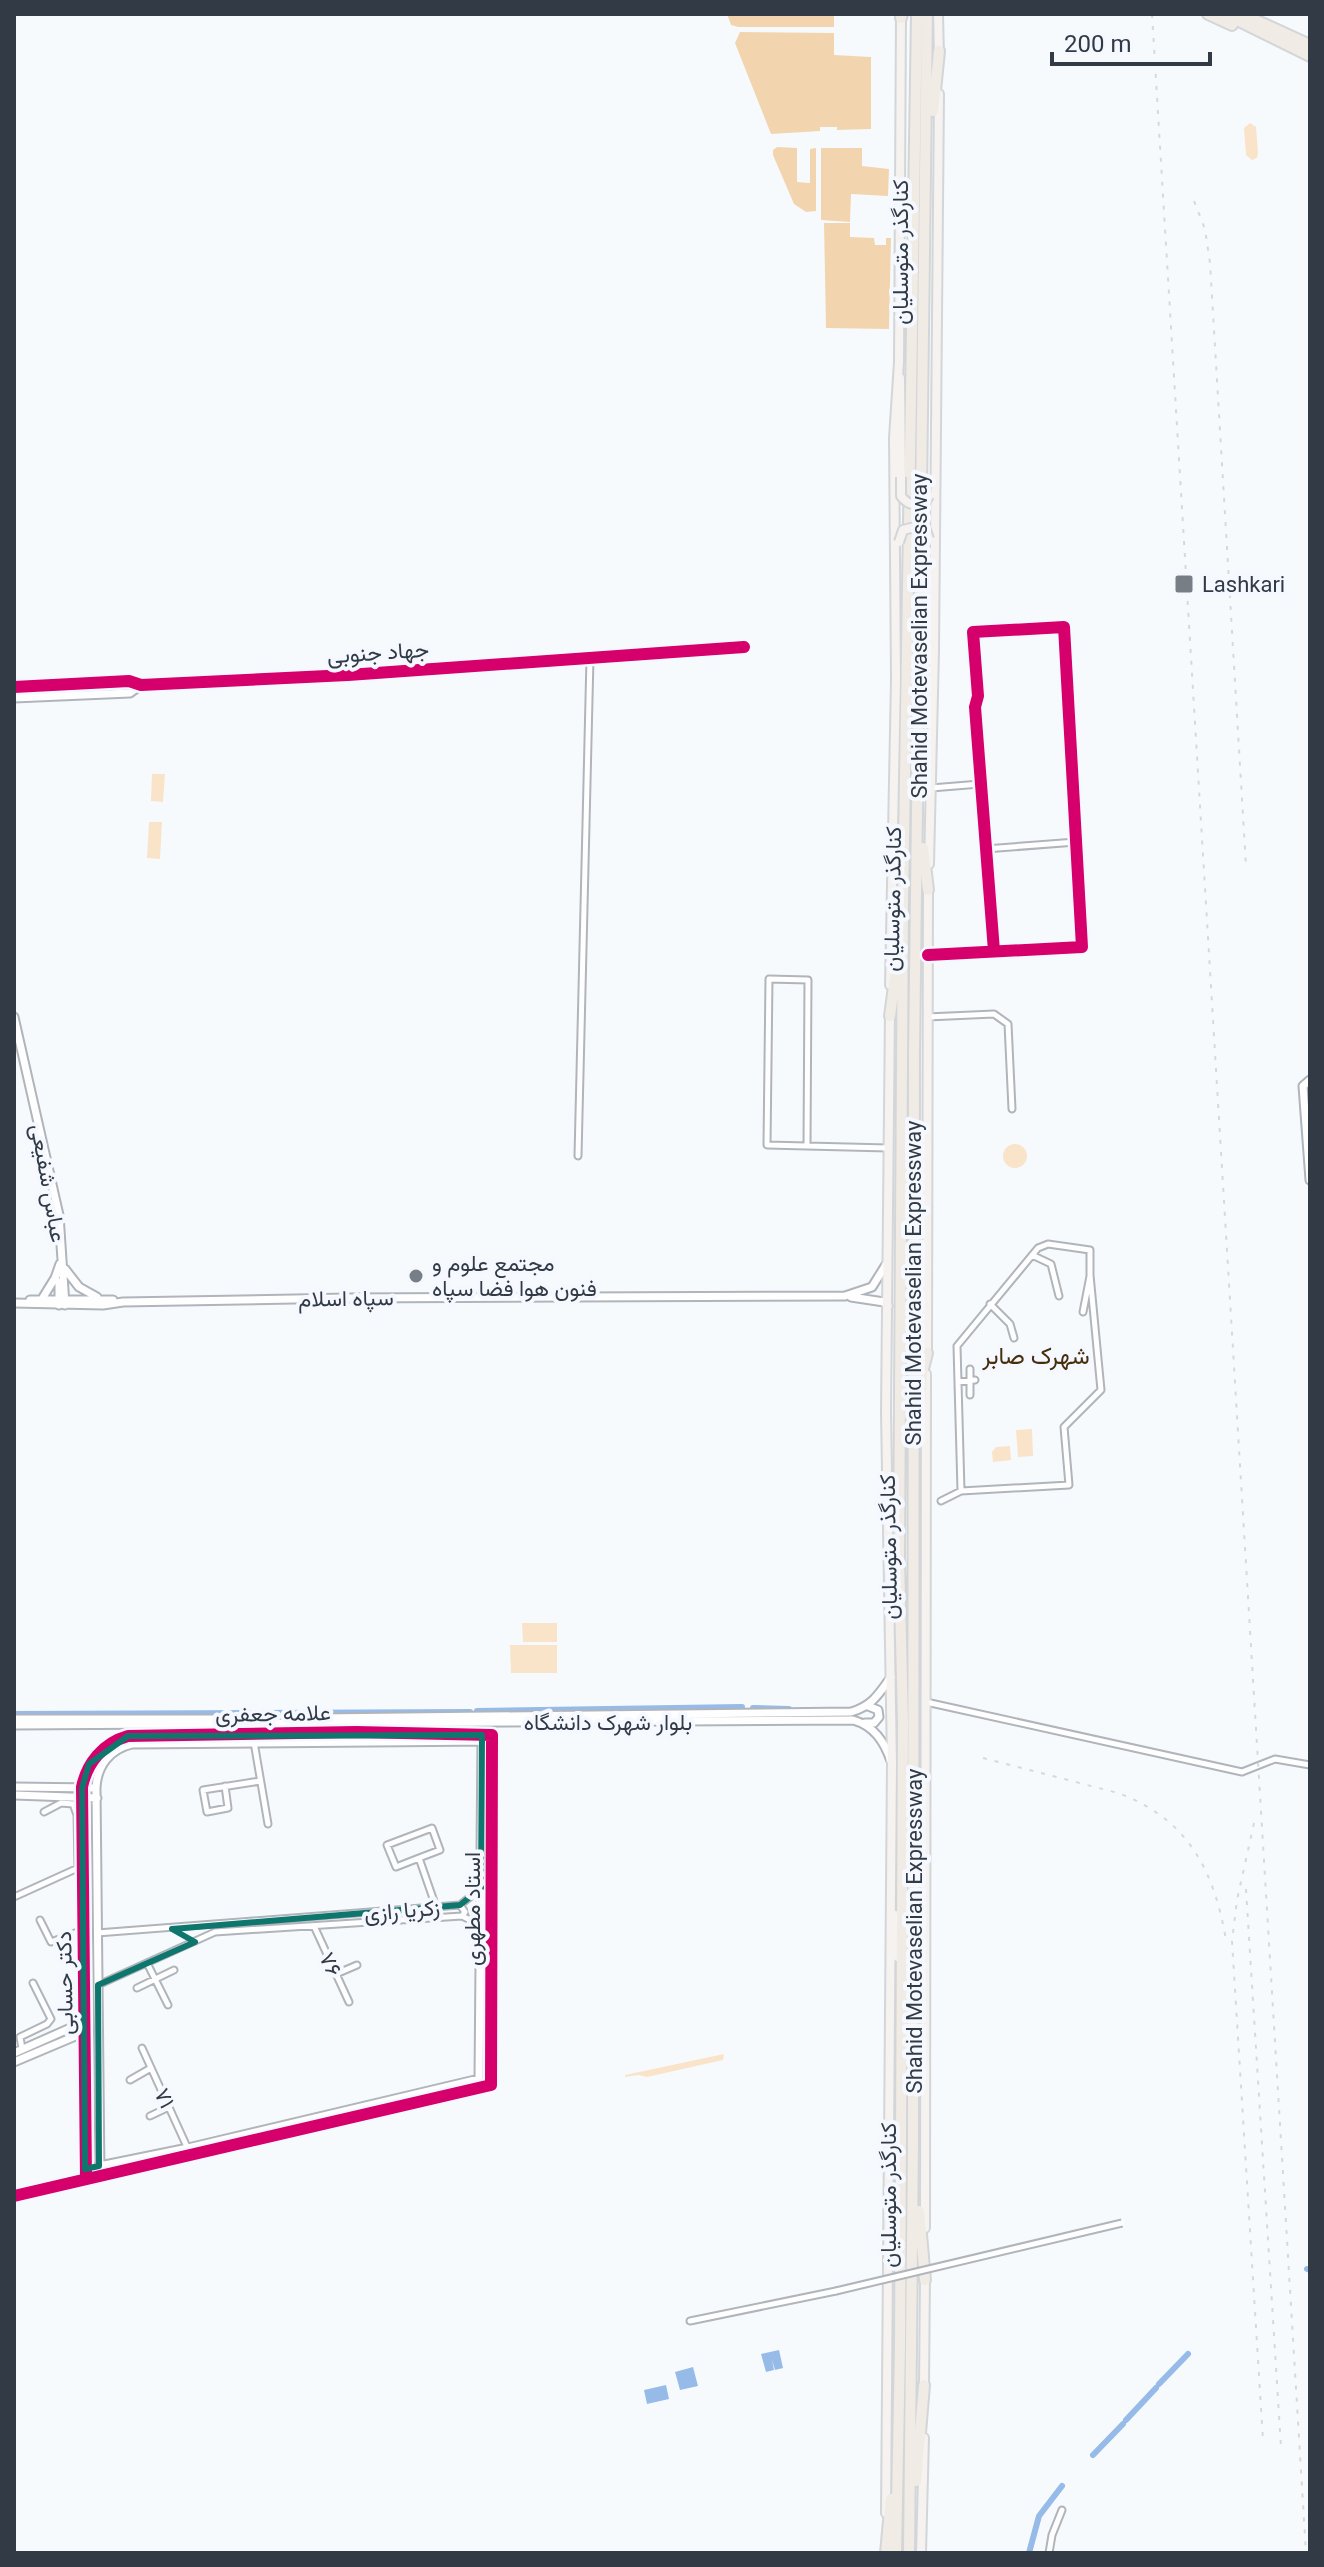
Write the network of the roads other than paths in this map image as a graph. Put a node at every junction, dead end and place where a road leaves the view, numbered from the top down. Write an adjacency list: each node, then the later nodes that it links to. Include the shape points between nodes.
1 (917, 14): 30 (highway, Shahid Motevaselian Expressway)
2 (927, 14): 14 (highway, Shahid Motevaselian Expressway)
3 (938, 14): 12 (main road, کنارگذر متوسلیان)
4 (1208, 14): 10 (highway)
5 (1225, 14): 10 (highway)
6 (1242, 14): 9 (highway)
7 (1253, 14): 9 (highway)
8 (901, 15): 16 (main road, کنارگذر متوسلیان)
9 (1291, 36): 11 (highway)
10 (1269, 37): 13 (highway)
11 (1310, 45)
12 (939, 51): 14 (highway); 15 (main road, کنارگذر متوسلیان)
13 (1310, 56)
14 (927, 161): 26 (highway, Shahid Motevaselian Expressway)
15 (937, 319): 16 (main road, bridge, via 929,496 916,505 901,496); 23 (main road, کنارگذر متوسلیان)
16 (899, 362): 19 (main road, کنارگذر متوسلیان, via 894,438)
17 (744, 647): 18 (street, جهاد جنوبی)
18 (590, 658): 20 (street, جهاد جنوبی); 41 (street)
19 (896, 673): 23 (main road, bridge, via 899,542 903,530 915,527 926,530 929,539); 33 (main road, کنارگذر متوسلیان)
20 (141, 685): 21 (street, جهاد جنوبی, via 129,681); 22 (street, جهاد جنوبی, via 130,693)
21 (14, 687)
22 (14, 698)
23 (932, 737): 25 (main road, کنارگذر متوسلیان)
24 (980, 784): 25 (street); 27 (street, via 973,632 1064,627); 28 (street)
25 (931, 788): 29 (main road, کنارگذر متوسلیان)
26 (919, 804): 29 (highway); 63 (highway, Shahid Motevaselian Expressway)
27 (1076, 842): 28 (street); 31 (street, via 1082,947)
28 (985, 849): 31 (street)
29 (928, 890): 32 (main road, کنارگذر متوسلیان)
30 (903, 902): 33 (highway); 114 (highway, Shahid Motevaselian Expressway)
31 (994, 951): 32 (street)
32 (928, 955): 35 (main road, کنارگذر متوسلیان)
33 (890, 1016): 40 (main road, کنارگذر متوسلیان)
34 (14, 1017): 45 (street, عباس شفیعی, via 59,1215)
35 (927, 1017): 38 (street, via 994,1014 1008,1024); 58 (main road, کنارگذر متوسلیان)
36 (14, 1033): 45 (street, عباس شفیعی, via 57,1215)
37 (1310, 1080): 42 (street, via 1303,1086)
38 (1012, 1109)
39 (807, 1146): 39 (street, via 767,1145 769,979 808,980); 40 (street)
40 (888, 1148): 44 (main road, کنارگذر متوسلیان)
41 (578, 1156)
42 (1310, 1180)
43 (1032, 1255): 46 (street, via 1048,1244 1090,1250); 48 (street, via 1051,1264); 54 (street)
44 (888, 1261): 47 (street, سپاه اسلام, via 872,1287); 55 (main road, کنارگذر متوسلیان)
45 (61, 1264): 49 (street); 50 (street, via 79,1287); 52 (street, عباس شفیعی)
46 (1090, 1275): 56 (street); 64 (street, via 1101,1390 1064,1427 1069,1485)
47 (845, 1296): 53 (street, سپاه اسلام); 55 (street)
48 (1059, 1296)
49 (42, 1299): 51 (street, سپاه اسلام); 52 (street, سپاه اسلام)
50 (103, 1299): 52 (street, سپاه اسلام); 53 (street, سپاه اسلام)
51 (14, 1302): 52 (street, سپاه اسلام)
52 (62, 1302): 53 (street, سپاه اسلام)
53 (123, 1302)
54 (990, 1304): 57 (street, via 1010,1324); 61 (street, via 957,1346)
55 (889, 1307): 66 (main road, کنارگذر متوسلیان)
56 (1083, 1312)
57 (1014, 1338)
58 (927, 1353): 63 (highway); 67 (main road, کنارگذر متوسلیان)
59 (970, 1369): 60 (street)
60 (972, 1380): 61 (street); 62 (street)
61 (958, 1382): 64 (street)
62 (970, 1395)
63 (913, 1476): 128 (highway, Shahid Motevaselian Expressway)
64 (961, 1491): 65 (street)
65 (941, 1501)
66 (891, 1677): 68 (street); 76 (main road, کنارگذر متوسلیان)
67 (924, 1702): 77 (street, via 1242,1772 1275,1759); 134 (main road, کنارگذر متوسلیان)
68 (868, 1706): 69 (street, بلوار شهرک دانشگاه, via 851,1712); 71 (street, via 878,1710 879,1717)
69 (749, 1718): 70 (street, بلوار شهرک دانشگاه); 71 (street, بلوار شهرک دانشگاه)
70 (14, 1722)
71 (865, 1723): 76 (street, via 880,1738)
72 (253, 1733): 73 (street, علامه جعفری); 75 (street); 81 (street, علامه جعفری, via 128,1736 89,1764)
73 (482, 1738): 74 (street, علامه جعفری); 75 (street, علامه جعفری); 90 (street, استاد مطهری)
74 (492, 1738): 126 (street, استاد مطهری, via 492,2083)
75 (254, 1743): 78 (street); 82 (street, علامه جعفری, via 123,1746 100,1765)
76 (892, 1763): 89 (main road, کنارگذر متوسلیان)
77 (1310, 1765)
78 (260, 1781): 79 (street); 87 (street)
79 (225, 1786): 79 (street, via 203,1790 207,1812 228,1808)
80 (14, 1787): 81 (street)
81 (82, 1787): 82 (street); 84 (street, دکتر حسابی)
82 (96, 1788): 85 (street, دکتر حسابی)
83 (14, 1795): 84 (street)
84 (82, 1797): 85 (street); 101 (street, دکتر حسابی)
85 (97, 1798): 103 (street, دکتر حسابی)
86 (44, 1812): 91 (street, via 61,1803 73,1804 78,1868)
87 (268, 1824)
88 (419, 1858): 88 (street, via 396,1867 387,1845 432,1828 440,1850); 93 (street)
89 (891, 1858): 114 (main road); 140 (main road, کنارگذر متوسلیان)
90 (481, 1888): 92 (street); 104 (street, استاد مطهری)
91 (14, 1897)
92 (460, 1905): 93 (street, زکریا رازی); 96 (street, زکریا رازی)
93 (436, 1907): 94 (street, زکریا رازی)
94 (419, 1908): 95 (street, زکریا رازی); 97 (street)
95 (325, 1916): 99 (street); 102 (street, زکریا رازی)
96 (462, 1916): 97 (street, زکریا رازی); 104 (street)
97 (420, 1919): 99 (street, زکریا رازی)
98 (40, 1920): 101 (street, via 51,1942)
99 (326, 1925): 100 (street, زکریا رازی)
100 (314, 1926): 105 (street, زکریا رازی, via 215,1932); 109 (street, ۷۶)
101 (83, 1930): 117 (street, دکتر حسابی)
102 (189, 1932): 103 (street, زکریا رازی); 105 (street)
103 (97, 1933): 112 (street, دکتر حسابی)
104 (481, 1933): 126 (street, استاد مطهری, via 480,2076)
105 (195, 1942): 106 (street, زکریا رازی)
106 (147, 1963): 110 (street); 112 (street, زکریا رازی)
107 (357, 1965): 109 (street)
108 (174, 1970): 110 (street)
109 (336, 1974): 115 (street, ۷۶)
110 (155, 1979): 113 (street); 116 (street)
111 (33, 1983): 119 (street, via 51,2019)
112 (98, 1985): 130 (street, دکتر حسابی)
113 (137, 1988)
114 (902, 1994): 137 (highway, Shahid Motevaselian Expressway)
115 (349, 2002)
116 (168, 2005)
117 (84, 2022): 118 (street, دکتر حسابی); 121 (street)
118 (85, 2032): 122 (street); 131 (street, دکتر حسابی)
119 (16, 2041): 121 (street)
120 (142, 2048): 123 (street, ۷۱)
121 (18, 2052)
122 (14, 2062)
123 (151, 2068): 124 (street); 125 (street, ۷۱)
124 (130, 2080)
125 (169, 2107): 127 (street); 129 (street, ۷۱)
126 (357, 2112): 129 (street)
127 (150, 2116)
128 (913, 2141): 134 (highway); 139 (highway, Shahid Motevaselian Expressway)
129 (189, 2151): 130 (street)
130 (100, 2171): 131 (street)
131 (86, 2174): 132 (street)
132 (14, 2196)
133 (1122, 2223): 135 (street, bridge)
134 (925, 2280): 136 (main road, کنارگذر متوسلیان)
135 (690, 2321)
136 (924, 2385): 139 (highway); 143 (main road, کنارگذر متوسلیان)
137 (898, 2429): 140 (highway); 141 (highway, Shahid Motevaselian Expressway)
138 (1062, 2510): 144 (street)
139 (909, 2535): 142 (highway, Shahid Motevaselian Expressway)
140 (886, 2553)
141 (896, 2553)
142 (909, 2553)
143 (921, 2553)
144 (1049, 2553)

